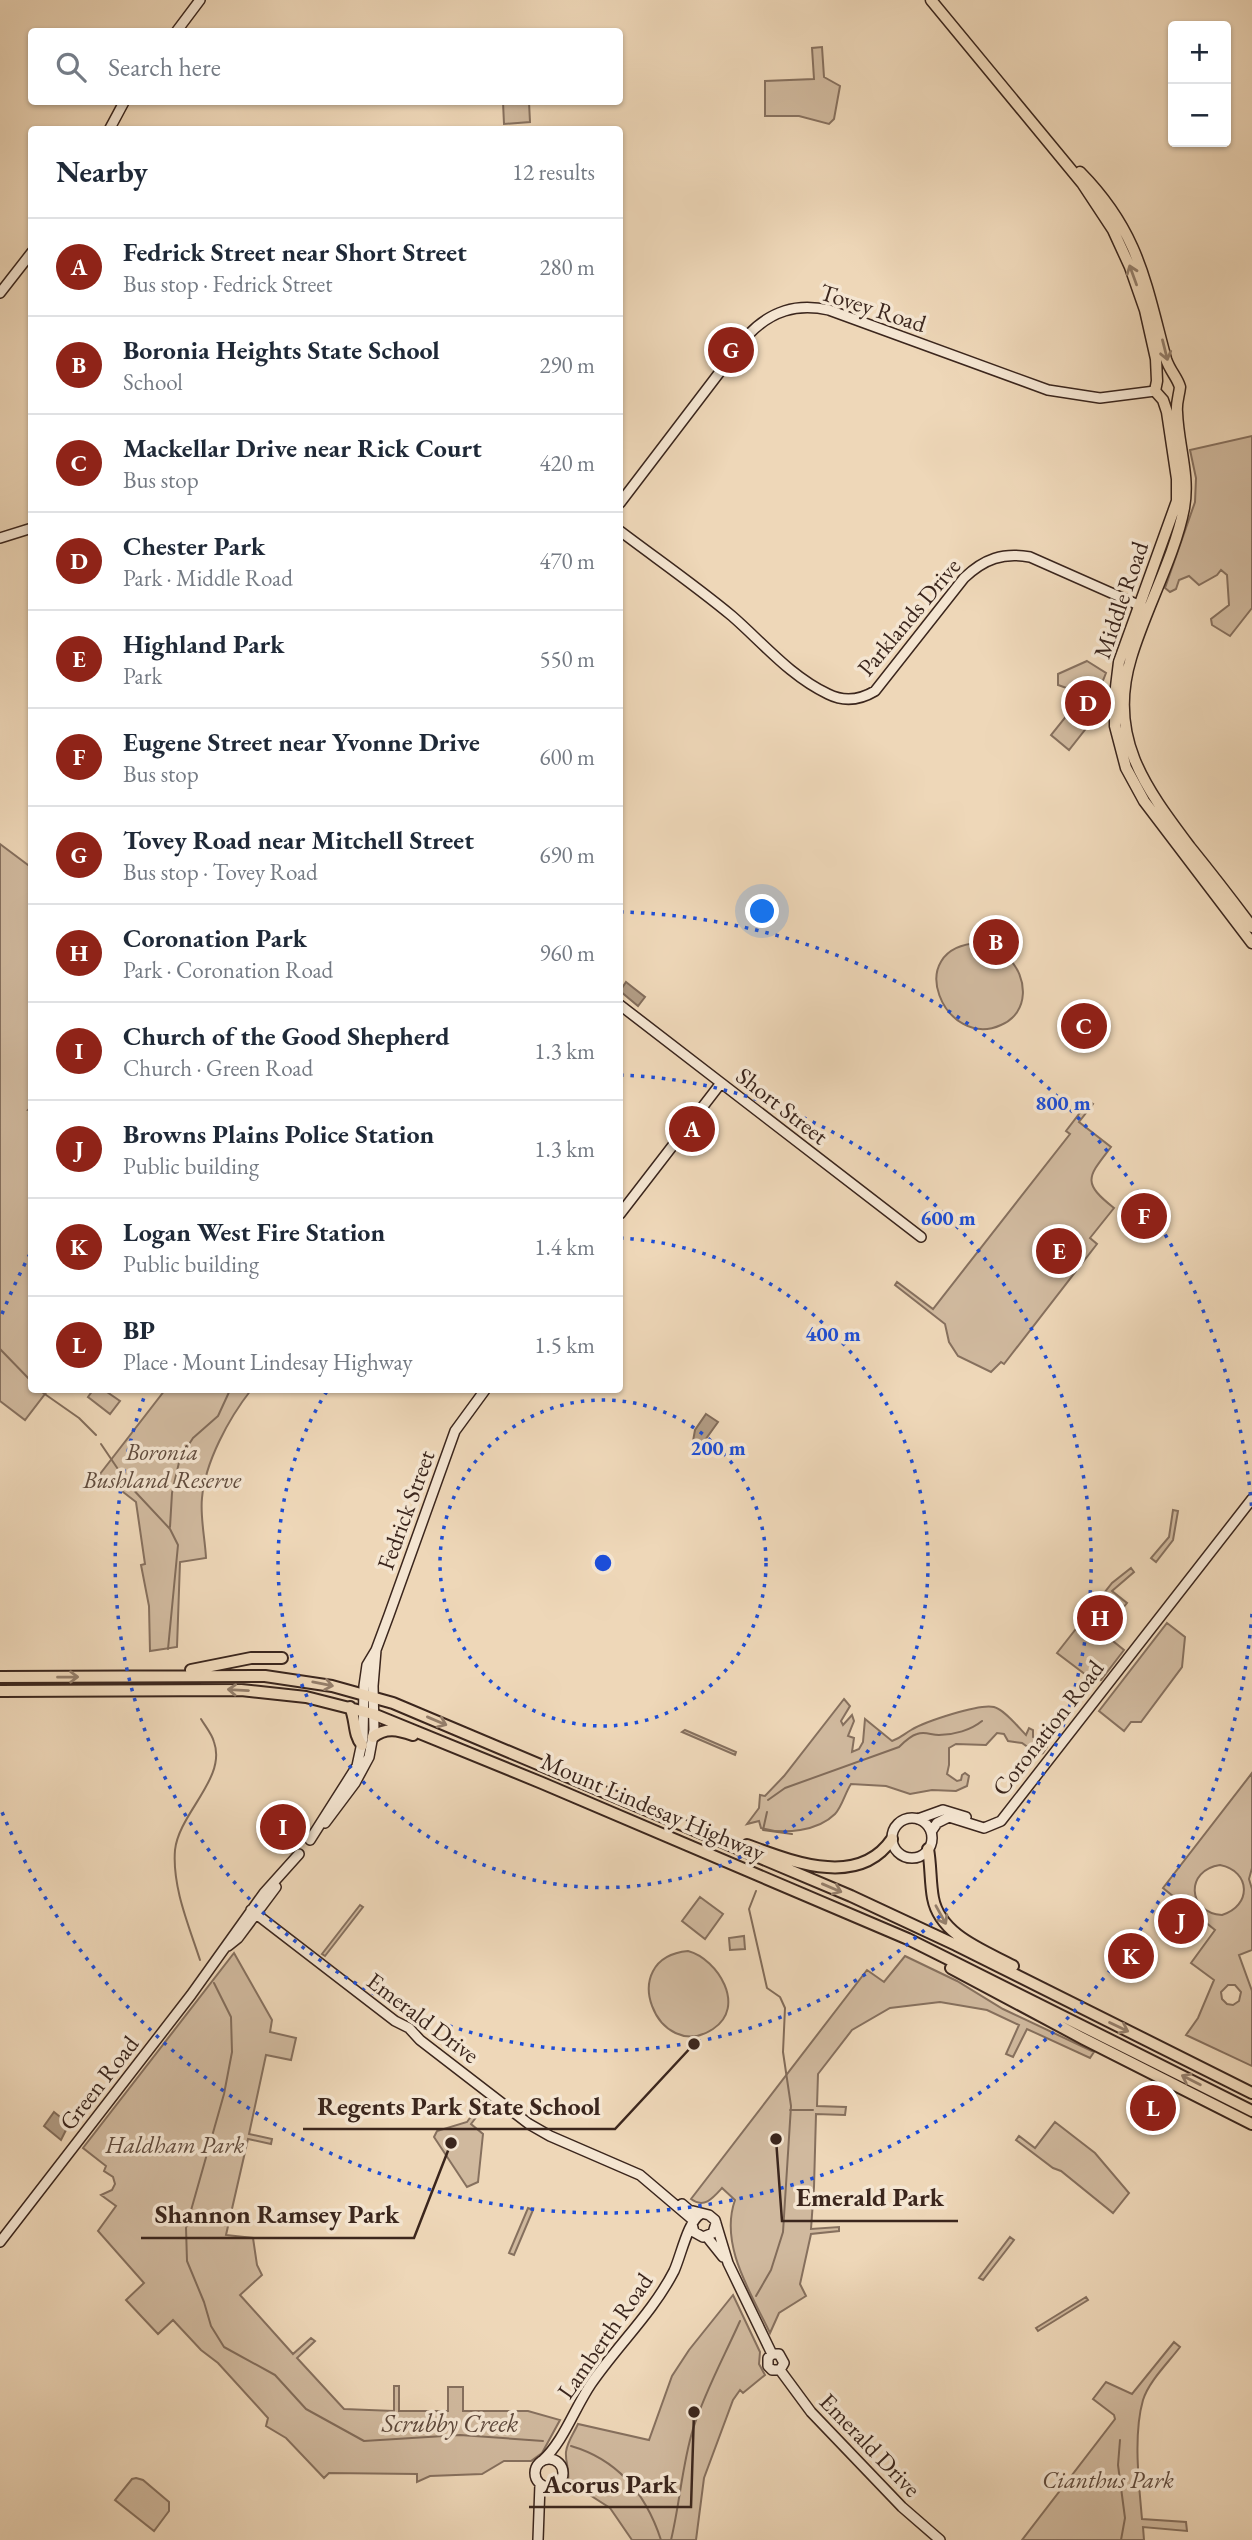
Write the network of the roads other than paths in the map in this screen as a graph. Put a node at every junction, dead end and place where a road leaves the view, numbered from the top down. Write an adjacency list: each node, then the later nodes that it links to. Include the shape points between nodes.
1 (200, 0): 3 (street)
2 (931, 0): 6 (main road, Middle Road)
3 (179, 28)
4 (122, 105): 5 (street)
5 (111, 126)
6 (1042, 135): 7 (main road, Middle Road); 8 (main road, Middle Road)
7 (1095, 188): 8 (main road); 11 (main road, Middle Road, one-way to 11, via 1133,247)
8 (1113, 230): 12 (main road, Middle Road, one-way to 8, via 1156,359 1144,310)
9 (28, 257): 10 (street)
10 (0, 293)
11 (1172, 376): 12 (main road, via 1165,376); 13 (main road, Middle Road, via 1180,384)
12 (1156, 386): 14 (main road, Middle Road); 15 (street, Tovey Road, via 1100,398 1056,392 829,310 798,306 772,315 748,335)
13 (1177, 397): 14 (main road); 19 (main road, Middle Road, via 1186,492 1180,524)
14 (1163, 400): 19 (main road, Middle Road, via 1177,501)
15 (623, 499)
16 (28, 529): 18 (street)
17 (623, 533): 19 (street, Parklands Drive, via 731,615 793,673 844,699 866,696 882,684 964,578 987,560 1016,555 1030,558)
18 (0, 538)
19 (1144, 607): 20 (main road, Middle Road, via 1123,701 1132,758 1162,810); 21 (main road, Middle Road, via 1119,663 1115,695 1115,726 1126,768 1144,801)
20 (1252, 927)
21 (1252, 943)
22 (623, 1007): 23 (street, Short Street)
23 (721, 1083): 24 (street); 25 (street, Short Street)
24 (623, 1210)
25 (921, 1237)
26 (483, 1393): 32 (street, Fedrick Street, via 455,1431 367,1665)
27 (1252, 1499): 38 (street, Coronation Road)
28 (282, 1658): 29 (highway, via 242,1660)
29 (182, 1675): 30 (highway, Mount Lindesay Highway, one-way to 29); 32 (highway, Mount Lindesay Highway, one-way to 32, via 281,1678)
30 (0, 1677)
31 (0, 1691): 33 (highway, Mount Lindesay Highway, one-way to 31, via 241,1690)
32 (368, 1696): 34 (street, Green Road); 43 (highway, Mount Lindesay Highway, one-way to 43)
33 (351, 1707): 34 (highway, Mount Lindesay Highway); 36 (highway)
34 (368, 1712): 35 (street, Green Road); 36 (street, Green Road); 37 (highway, Mount Lindesay Highway)
35 (373, 1737): 37 (highway, via 396,1730); 42 (street, Green Road, via 368,1760 355,1783)
36 (362, 1745): 42 (street, Green Road, via 354,1772)
37 (456, 1746): 46 (highway, Mount Lindesay Highway)
38 (1004, 1816): 39 (street, Coronation Road, via 984,1822 943,1810); 40 (street, Coronation Road, via 998,1824 984,1828 945,1818)
39 (918, 1819): 40 (street); 41 (street, via 901,1821)
40 (931, 1832): 44 (street)
41 (892, 1839): 43 (highway, via 875,1856 834,1868 805,1865 739,1842); 44 (street, via 899,1854 909,1858)
42 (310, 1840): 45 (street, Green Road)
43 (724, 1842): 47 (highway, Mount Lindesay Highway, one-way to 47, via 884,1911)
44 (928, 1849): 47 (highway, one-way to 47, via 934,1901 948,1926)
45 (253, 1912): 51 (street, Emerald Drive, via 529,2124 625,2167 668,2192); 54 (street, Green Road)
46 (908, 1939): 49 (highway, Mount Lindesay Highway, one-way to 46); 50 (highway, via 992,1992)
47 (1058, 1996): 48 (highway, Mount Lindesay Highway, one-way to 48)
48 (1252, 2093)
49 (1252, 2110)
50 (1252, 2124)
51 (696, 2219): 52 (street, Emerald Drive, via 709,2214); 53 (street, Emerald Drive, via 694,2231); 55 (street, Lamberth Road)
52 (716, 2224): 53 (street); 56 (street, Emerald Drive)
53 (705, 2237): 55 (street, Lamberth Road); 56 (street, Emerald Drive)
54 (0, 2242)
55 (680, 2259): 57 (street, Lamberth Road, via 660,2294 582,2398)
56 (728, 2263): 64 (street, Emerald Drive, via 772,2354 783,2358 780,2370 811,2412)
57 (562, 2435): 58 (street, Lamberth Road); 59 (street, Lamberth Road)
58 (542, 2461): 59 (street, via 553,2460); 60 (street, Lamberth Road, via 535,2472)
59 (561, 2468): 61 (street, Lamberth Road, via 562,2476)
60 (540, 2484): 61 (street); 62 (street, Lamberth Road)
61 (555, 2485): 62 (street, Lamberth Road)
62 (540, 2513): 63 (street, Lamberth Road)
63 (538, 2540)
64 (940, 2540)

